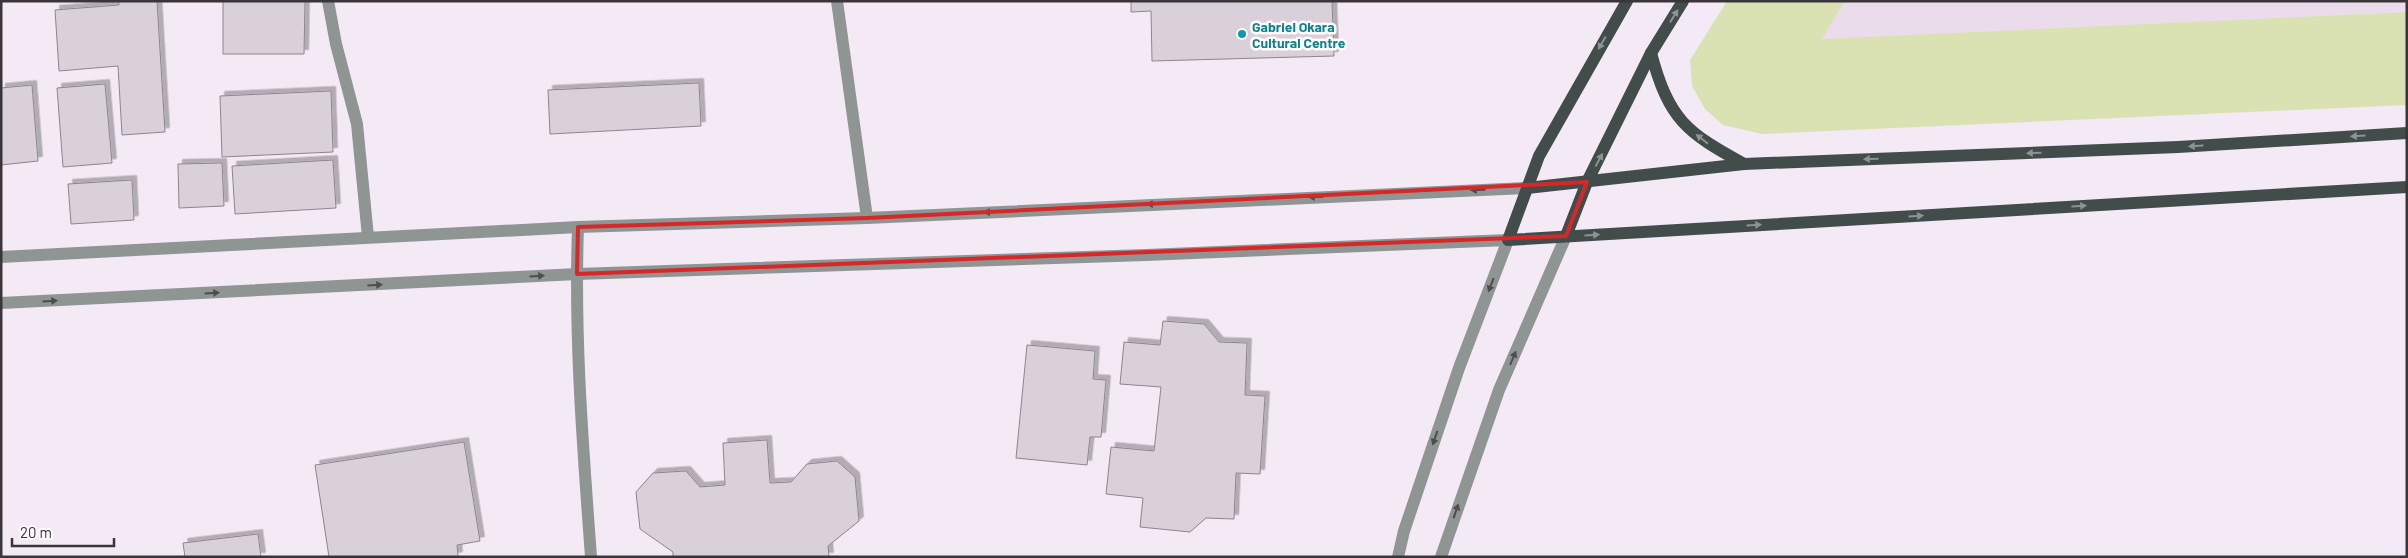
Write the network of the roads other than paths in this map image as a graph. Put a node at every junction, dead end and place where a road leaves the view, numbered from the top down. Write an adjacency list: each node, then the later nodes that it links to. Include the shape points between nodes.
1 (328, 1): 14 (street, via 357,124)
2 (837, 1): 11 (street)
3 (1627, 1): 10 (main road, one-way to 10, via 1539,156)
4 (1683, 1): 5 (main road, one-way to 4)
5 (1651, 53): 7 (main road, one-way to 5, via 1705,142 1676,116 1660,86); 8 (main road, one-way to 5)
6 (2407, 133): 7 (main road, one-way to 7, via 2178,147)
7 (1744, 164): 8 (main road)
8 (1587, 182): 10 (main road); 13 (main road)
9 (2407, 187): 13 (main road, one-way to 9)
10 (1527, 188): 11 (street, one-way to 11); 15 (main road)
11 (867, 218): 12 (street)
12 (578, 227): 14 (street); 17 (street)
13 (1566, 236): 15 (main road); 21 (street, one-way to 13, via 1499,390)
14 (368, 238): 16 (street)
15 (1508, 240): 17 (street); 20 (street, one-way to 20, via 1459,368)
16 (1, 257)
17 (576, 274): 18 (street, one-way to 17); 19 (street, via 578,375)
18 (1, 303)
19 (591, 557)
20 (1398, 557)
21 (1440, 557)

